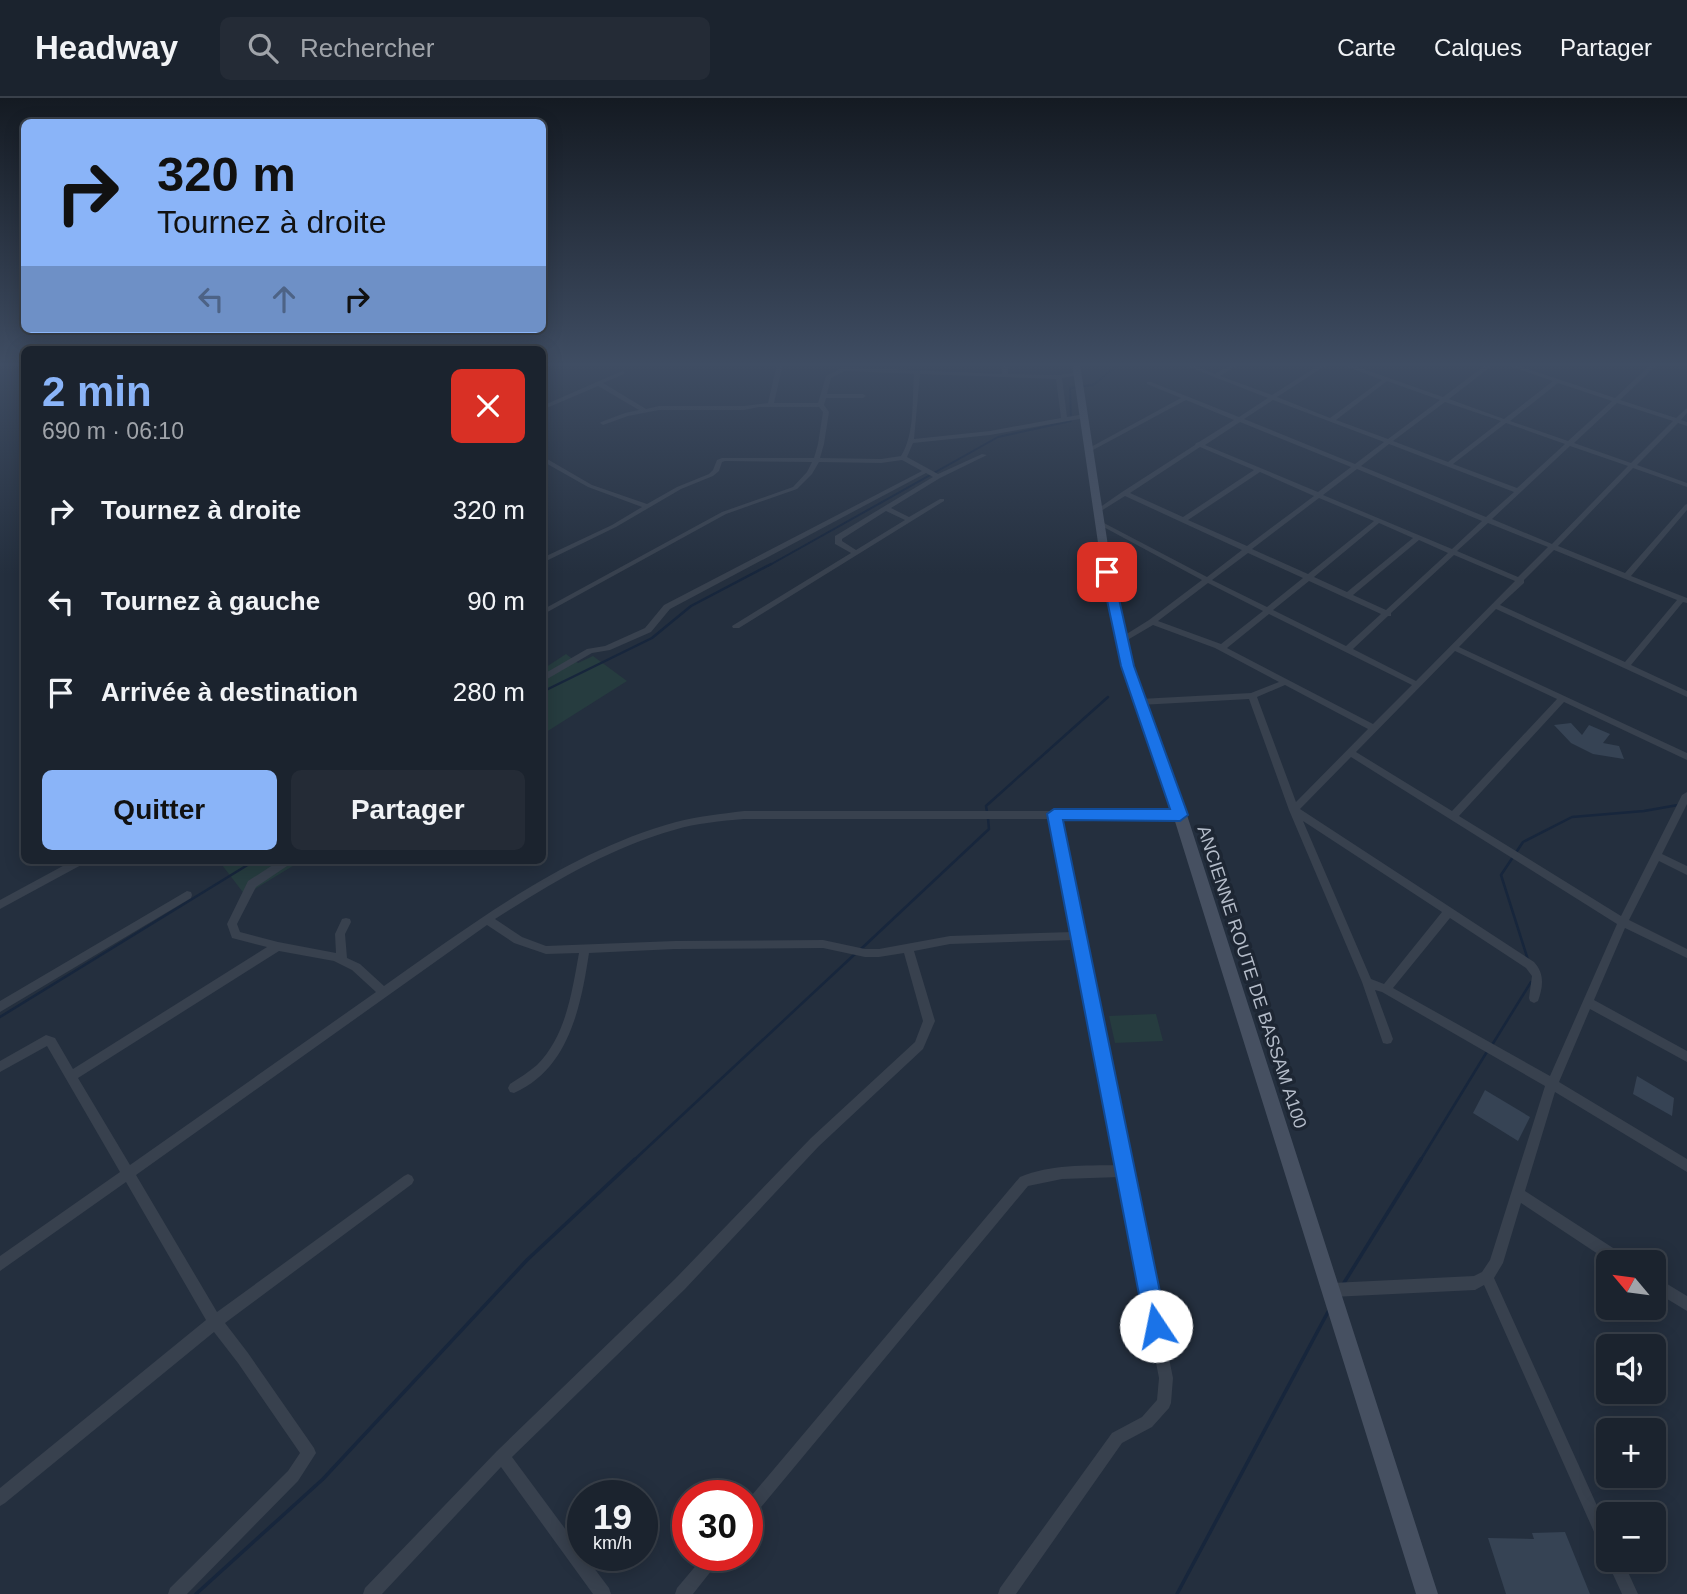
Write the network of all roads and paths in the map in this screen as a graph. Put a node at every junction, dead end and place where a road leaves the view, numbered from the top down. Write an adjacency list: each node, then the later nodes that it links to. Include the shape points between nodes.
1 (822, 434): 20 (street)
2 (911, 434): 14 (street)
3 (982, 434): 14 (street)
4 (1088, 434): 18 (main road, ANCIENNE ROUTE DE BASSAM A100)
5 (1119, 434): 18 (street)
6 (1214, 434): 16 (street)
7 (1273, 434): 25 (street)
8 (1367, 434): 15 (street)
9 (1399, 434): 15 (street)
10 (1489, 434): 23 (street)
11 (1542, 434): 17 (street)
12 (1581, 434): 17 (street)
13 (1664, 434): 24 (street)
14 (910, 441): 21 (street)
15 (1388, 442): 23 (street); 25 (street)
16 (1198, 444): 26 (street); 31 (street)
17 (1570, 444): 24 (street); 30 (street)
18 (1091, 449): 37 (main road, ANCIENNE ROUTE DE BASSAM A100)
19 (984, 454): 28 (street)
20 (818, 458): 21 (street); 34 (street, via 724,459 711,475); 56 (street, via 810,474 794,488 724,513)
21 (903, 458): 27 (street)
22 (546, 460): 34 (street, via 590,486)
23 (1448, 465): 30 (street)
24 (1633, 466): 29 (street); 43 (street)
25 (1355, 468): 32 (street); 38 (street)
26 (1259, 470): 32 (street); 40 (street)
27 (926, 471): 28 (street); 65 (street, via 667,607 648,630 590,652)
28 (938, 477): 36 (street)
29 (1687, 485)
30 (1518, 491): 38 (street)
31 (1124, 493): 37 (street); 40 (street)
32 (1317, 495): 41 (street); 44 (street)
33 (942, 500): 39 (street)
34 (647, 506): 47 (street)
35 (1687, 506): 48 (street)
36 (886, 508): 39 (street); 46 (street, via 838,538)
37 (1100, 516): 50 (street); 60 (main road, ANCIENNE ROUTE DE BASSAM A100)
38 (1487, 519): 43 (street); 45 (street)
39 (910, 520): 46 (street)
40 (1183, 520): 44 (street)
41 (1379, 520): 42 (street); 49 (street)
42 (1419, 537): 45 (street); 52 (street)
43 (1554, 547): 48 (street); 51 (street)
44 (1246, 549): 49 (street); 50 (street)
45 (1454, 552): 51 (street); 57 (street)
46 (856, 553): 59 (street)
47 (546, 559)
48 (1627, 576): 53 (street)
49 (1309, 578): 52 (street); 55 (street)
50 (1205, 579): 55 (street); 58 (street)
51 (1521, 581): 54 (street)
52 (1348, 596): 57 (street)
53 (1684, 600): 64 (street)
54 (1496, 606): 62 (street); 64 (street)
55 (1267, 610): 61 (street); 63 (street)
56 (546, 611)
57 (1388, 614): 63 (street)
58 (1152, 622): 60 (street); 61 (street)
59 (736, 626)
60 (1121, 640): 71 (main road, ANCIENNE ROUTE DE BASSAM A100)
61 (1222, 648): 66 (street)
62 (1455, 648): 67 (street); 70 (street)
63 (1347, 650): 67 (street)
64 (1626, 666): 68 (street)
65 (546, 677)
66 (1285, 682): 69 (street); 72 (street)
67 (1418, 685): 72 (street)
68 (1687, 694)
69 (1252, 696): 71 (street); 76 (street)
70 (1562, 699): 74 (street); 79 (street)
71 (1140, 702): 78 (main road, ANCIENNE ROUTE DE BASSAM A100)
72 (1375, 729): 73 (street)
73 (1350, 753): 76 (street); 79 (street)
74 (1687, 757)
75 (1687, 795): 80 (street)
76 (1294, 810): 86 (street); 96 (street)
77 (1054, 814): 78 (street); 87 (street, via 744,815 676,825 621,843 563,871); 90 (street)
78 (1180, 815): 116 (main road, ANCIENNE ROUTE DE BASSAM A100)
79 (1453, 816): 89 (street)
80 (1656, 855): 83 (street); 89 (street)
81 (75, 864): 85 (street)
82 (282, 864): 91 (street, via 252,884 232,924 236,934)
83 (1687, 871)
84 (187, 895): 101 (street)
85 (0, 905)
86 (1448, 912): 97 (street); 99 (street, via 1537,971)
87 (487, 919): 92 (street, via 538,948); 98 (street)
88 (346, 922): 95 (street, via 340,934)
89 (1623, 922): 94 (street); 100 (street)
90 (1078, 936): 93 (street, via 950,940); 109 (street)
91 (278, 946): 95 (street); 105 (street)
92 (585, 948): 93 (street, via 822,944 879,953); 107 (street, via 561,1038 541,1068)
93 (908, 948): 120 (street, via 929,1021 919,1045 815,1142 680,1284)
94 (1687, 954)
95 (342, 960): 98 (street)
96 (1367, 982): 97 (street); 102 (street)
97 (1386, 989): 106 (street)
98 (383, 991): 110 (street)
99 (1534, 998)
100 (1587, 1002): 103 (street); 106 (street)
101 (0, 1007)
102 (1387, 1039)
103 (1687, 1057)
104 (0, 1067): 105 (street, via 46,1040)
105 (71, 1076): 110 (street)
106 (1552, 1084): 108 (street); 112 (street)
107 (514, 1088)
108 (1687, 1166)
109 (1127, 1171): 121 (street, via 1056,1174 1024,1181); 130 (street, via 1166,1378 1164,1403 1147,1422 1117,1438)
110 (130, 1174): 114 (street); 119 (street)
111 (408, 1180): 119 (street)
112 (1518, 1194): 113 (street); 115 (street, via 1496,1263)
113 (1604, 1250)
114 (0, 1264)
115 (1487, 1277): 116 (street, via 1475,1283); 123 (street)
116 (1332, 1290): 131 (main road, ANCIENNE ROUTE DE BASSAM A100)
117 (1666, 1291): 118 (street)
118 (1687, 1304)
119 (215, 1322): 122 (street); 126 (street, via 309,1453 293,1476)
120 (502, 1456): 127 (street); 128 (street)
121 (763, 1494)
122 (0, 1498)
123 (1596, 1520)
124 (702, 1571): 129 (street)
125 (1620, 1572): 132 (street)
126 (176, 1594)
127 (371, 1594)
128 (603, 1594)
129 (683, 1594)
130 (1006, 1594)
131 (1427, 1594)
132 (1630, 1594)

